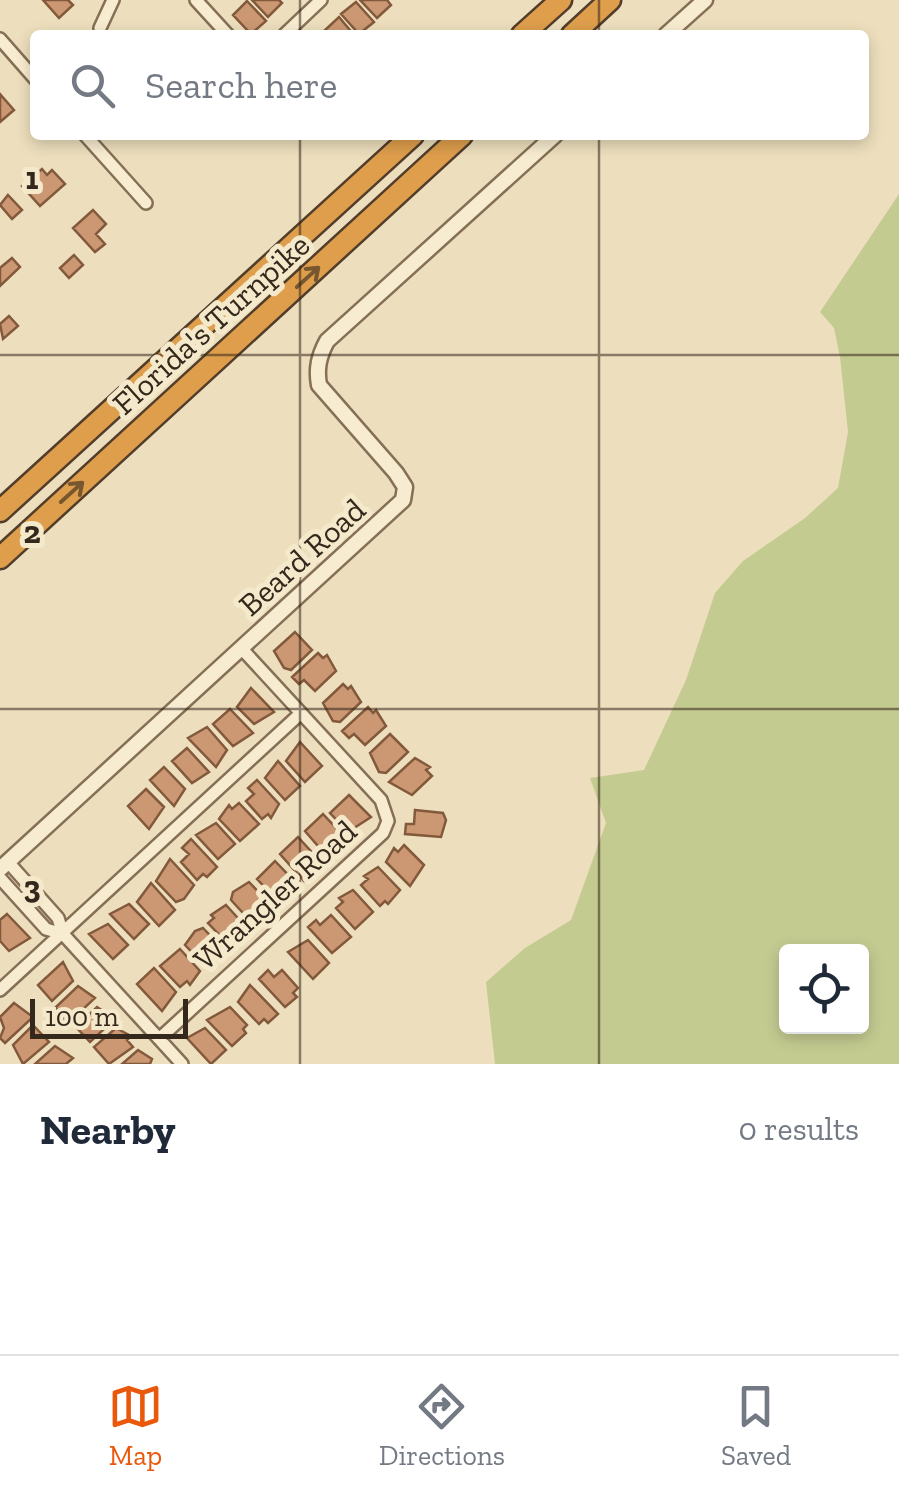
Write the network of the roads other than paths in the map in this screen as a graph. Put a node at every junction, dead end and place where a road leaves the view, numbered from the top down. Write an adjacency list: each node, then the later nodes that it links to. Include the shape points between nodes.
1 (113, 0): 7 (street)
2 (196, 0): 8 (street)
3 (322, 0): 9 (street)
4 (560, 0): 10 (highway)
5 (610, 0): 11 (highway)
6 (705, 0): 12 (street)
7 (100, 28)
8 (223, 30)
9 (289, 30)
10 (527, 30)
11 (577, 30)
12 (672, 30)
13 (0, 39): 14 (street)
14 (30, 72)
15 (89, 140): 19 (street)
16 (408, 140): 20 (highway, Florida's Turnpike)
17 (457, 140): 21 (highway, Florida's Turnpike, one-way to 17)
18 (549, 140): 22 (street, Beard Road, via 327,340 317,370 320,385 396,472 405,487 402,500)
19 (146, 203)
20 (0, 511)
21 (0, 558)
22 (242, 649): 23 (street, Wrangler Road); 24 (street, Beard Road)
23 (301, 712): 28 (street); 30 (street, Wrangler Road, via 382,800 388,821 383,833)
24 (4, 866): 26 (street)
25 (0, 878): 27 (street)
26 (33, 890): 27 (street); 28 (street, via 58,918)
27 (21, 901): 28 (street, via 46,929)
28 (62, 934): 29 (street); 30 (street)
29 (0, 990)
30 (159, 1038): 31 (street)
31 (182, 1064)

